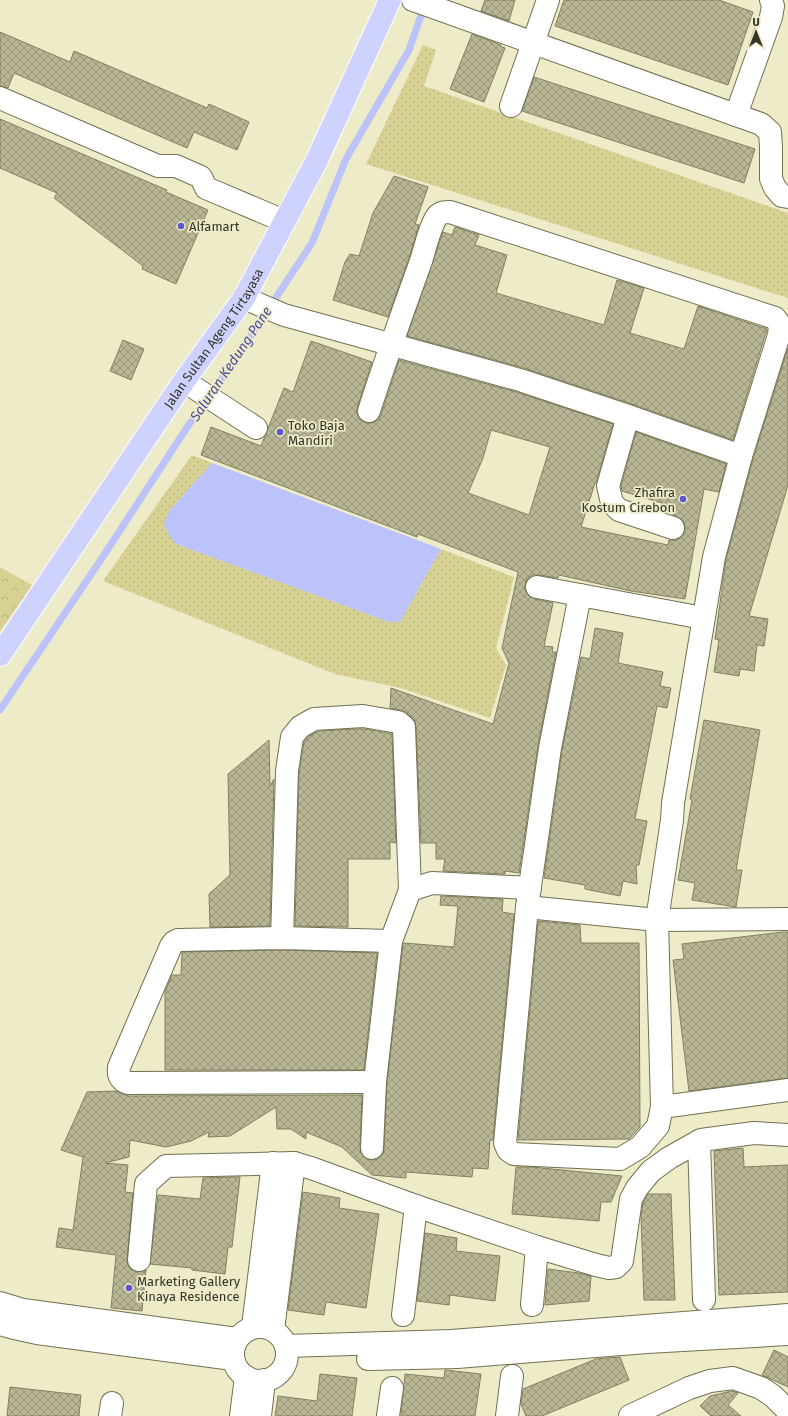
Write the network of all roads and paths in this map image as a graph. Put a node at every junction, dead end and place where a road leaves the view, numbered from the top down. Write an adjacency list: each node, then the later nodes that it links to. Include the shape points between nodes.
1 (390, 0): 10 (main road, Jalan Sultan Ageng Tirtayasa, via 317,160)
2 (413, 0): 5 (street)
3 (548, 0): 5 (street)
4 (771, 0): 8 (street, via 771,17)
5 (533, 43): 7 (street); 8 (street)
6 (0, 98): 10 (street, via 158,166 176,166 201,178 206,188)
7 (511, 106)
8 (736, 115): 9 (street, via 761,124 770,132 771,179 782,196)
9 (788, 197)
10 (284, 222): 11 (main road, Jalan Sultan Ageng Tirtayasa)
11 (252, 301): 12 (street, via 284,315); 13 (main road, Jalan Sultan Ageng Tirtayasa)
12 (390, 344): 14 (street); 15 (street, via 520,380); 17 (street, via 429,235 439,215 450,212 775,318 780,325 779,334)
13 (190, 384): 16 (street); 22 (main road, Jalan Sultan Ageng Tirtayasa)
14 (369, 411)
15 (628, 416): 17 (street); 18 (street, via 608,486 612,503 619,510)
16 (256, 428)
17 (741, 456): 21 (street, via 714,557)
18 (673, 528)
19 (537, 587): 20 (street)
20 (580, 595): 21 (street); 24 (street, via 550,748)
21 (703, 618): 26 (street)
22 (0, 655)
23 (410, 890): 24 (street, via 432,883); 27 (street, via 404,727 398,722 363,716 314,718 300,727 292,737 287,771); 28 (street)
24 (529, 897): 26 (street); 31 (street, via 505,1143 508,1150 514,1154 620,1159 640,1147 658,1126)
25 (788, 919): 26 (street)
26 (657, 920): 31 (street)
27 (282, 938): 28 (street); 29 (street, via 174,942 119,1067 120,1078 128,1083)
28 (391, 941): 29 (street)
29 (375, 1082): 34 (street)
30 (788, 1090): 31 (street)
31 (662, 1107)
32 (788, 1135): 33 (street, via 754,1133)
33 (699, 1141): 37 (street, via 651,1171 637,1188 631,1199 622,1261 616,1267 596,1265); 39 (street)
34 (372, 1148)
35 (284, 1163): 36 (street, via 311,1168); 38 (street, via 166,1166 146,1184); 46 (street)
36 (416, 1206): 37 (street); 42 (street)
37 (537, 1247): 41 (street)
38 (139, 1260)
39 (704, 1300)
40 (0, 1303): 46 (street, via 23,1310 154,1320)
41 (532, 1305)
42 (403, 1315)
43 (788, 1315): 46 (street, via 451,1341)
44 (0, 1324): 46 (street, via 37,1333)
45 (788, 1334): 46 (street, via 457,1356)
46 (252, 1340): 48 (street, via 238,1370); 48 (street, via 280,1372 275,1376)
47 (512, 1376): 54 (street)
48 (255, 1379): 51 (street); 52 (street)
49 (392, 1388): 53 (street)
50 (788, 1411): 55 (street, via 761,1388 733,1378 710,1381 689,1388)
51 (240, 1416)
52 (260, 1416)
53 (388, 1416)
54 (507, 1416)
55 (630, 1416)

